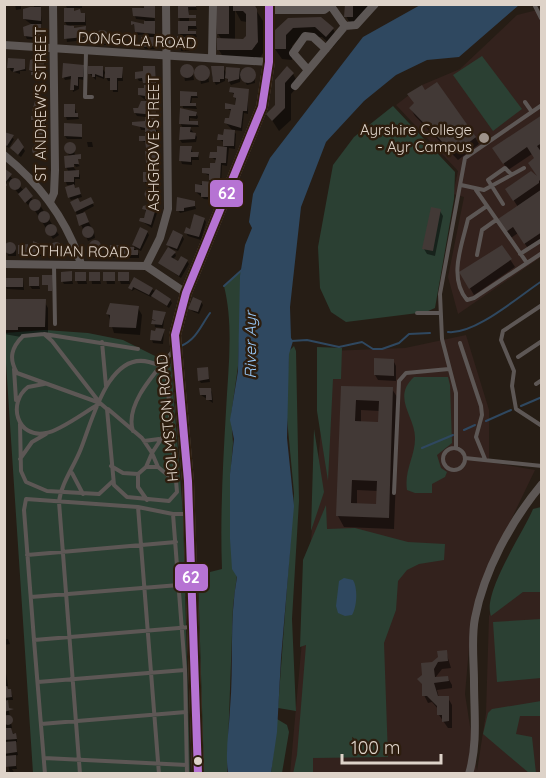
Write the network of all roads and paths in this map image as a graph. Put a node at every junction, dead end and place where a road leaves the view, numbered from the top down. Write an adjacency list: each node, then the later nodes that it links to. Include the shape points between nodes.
1 (53, 4): 11 (street, ST ANDREW'S STREET)
2 (166, 4): 14 (street, ASHGROVE STREET)
3 (213, 4): 15 (street)
4 (375, 4): 9 (street, via 356,25)
5 (534, 4): 8 (lane)
6 (331, 5): 7 (street, via 324,10); 9 (street)
7 (269, 7): 16 (main road, HOLMSTON ROAD)
8 (541, 18)
9 (345, 27): 12 (street)
10 (4, 45): 11 (street, DONGOLA ROAD)
11 (54, 49): 13 (street, DONGOLA ROAD); 29 (street, ST ANDREW'S STREET, via 54,193)
12 (326, 49): 17 (street); 17 (street, via 309,35 299,43 293,53)
13 (86, 52): 14 (street, DONGOLA ROAD); 19 (lane, via 85,97)
14 (167, 56): 15 (street, DONGOLA ROAD); 41 (street, ASHGROVE STREET, via 168,209)
15 (212, 57): 16 (street, DONGOLA ROAD)
16 (269, 62): 42 (main road, HOLMSTON ROAD, via 256,127)
17 (309, 70): 18 (street)
18 (295, 86)
19 (92, 97)
20 (525, 102): 22 (lane)
21 (542, 105): 22 (lane)
22 (532, 112): 26 (lane, via 465,159)
23 (4, 155): 29 (street, via 31,178)
24 (524, 168): 25 (lane)
25 (511, 174): 27 (lane); 27 (lane, via 505,168 497,173 488,180)
26 (461, 185): 28 (lane); 45 (lane, via 440,294)
27 (492, 186): 28 (lane); 30 (lane)
28 (476, 189): 31 (lane)
29 (50, 202): 39 (street, via 70,235)
30 (503, 204)
31 (487, 206): 32 (lane); 40 (lane, via 468,219 458,267 462,294 467,300 474,298)
32 (496, 220): 35 (lane); 36 (lane, via 482,230)
33 (542, 240): 35 (lane)
34 (542, 253): 40 (lane)
35 (520, 254): 40 (lane)
36 (477, 255)
37 (4, 264): 38 (street, LOTHIAN ROAD)
38 (54, 264): 39 (street, LOTHIAN ROAD); 46 (lane)
39 (81, 264): 41 (street, LOTHIAN ROAD)
40 (526, 264)
41 (146, 267): 42 (street)
42 (186, 293): 51 (main road, HOLMSTON ROAD, via 177,321)
43 (542, 305): 66 (lane, via 504,331 501,340 514,371 516,410)
44 (417, 313): 45 (lane)
45 (440, 313): 56 (lane)
46 (55, 324)
47 (44, 334): 49 (lane); 55 (lane, via 27,334 18,341 12,357); 62 (lane)
48 (542, 341): 53 (lane)
49 (102, 342): 52 (lane); 60 (lane)
50 (460, 343): 75 (lane, via 481,406 476,437)
51 (175, 348): 54 (lane); 92 (main road, HOLMSTON ROAD)
52 (138, 349)
53 (518, 357)
54 (162, 366): 60 (lane, via 143,360 125,364); 64 (lane, via 166,369); 67 (lane, via 131,413)
55 (14, 369): 58 (lane); 61 (lane)
56 (449, 369): 71 (lane, via 456,393); 86 (lane, via 406,373 399,381)
57 (542, 380): 59 (lane)
58 (46, 384): 61 (lane, via 28,387); 62 (lane)
59 (536, 384)
60 (106, 389): 62 (lane)
61 (16, 401): 65 (lane)
62 (100, 403): 63 (lane); 68 (lane); 80 (lane)
63 (107, 409): 67 (lane); 76 (lane)
64 (171, 423): 69 (lane); 83 (lane)
65 (20, 424): 68 (lane, via 29,431); 74 (lane)
66 (542, 426)
67 (134, 432): 70 (lane)
68 (47, 434): 74 (lane, via 32,442)
69 (160, 439): 70 (lane); 72 (lane)
70 (144, 441): 72 (lane)
71 (456, 448): 73 (lane); 73 (lane, via 444,455 447,468 458,470)
72 (152, 453): 78 (lane); 79 (lane)
73 (465, 458): 75 (lane)
74 (20, 459): 85 (lane, via 21,471 33,487)
75 (485, 459): 77 (lane)
76 (111, 466): 81 (lane, via 123,474); 82 (lane)
77 (542, 466)
78 (146, 467): 79 (lane); 81 (lane)
79 (158, 467): 83 (lane)
80 (72, 472): 85 (lane); 87 (lane)
81 (138, 474): 88 (lane, via 137,483)
82 (113, 481): 87 (lane, via 99,494); 88 (lane, via 127,497)
83 (177, 483): 88 (lane, via 173,499)
84 (542, 484): 122 (street, via 516,519 496,558 474,621 474,740)
85 (60, 491): 87 (lane); 89 (lane)
86 (394, 493)
87 (82, 494)
88 (147, 500)
89 (59, 502): 90 (lane); 95 (lane); 96 (lane, via 24,502)
90 (138, 507): 91 (lane); 94 (lane)
91 (173, 514): 92 (lane); 93 (lane)
92 (188, 514): 101 (main road, HOLMSTON ROAD)
93 (176, 543): 94 (lane); 97 (lane)
94 (141, 546): 95 (lane); 98 (lane)
95 (62, 552): 96 (lane); 99 (lane)
96 (27, 555): 100 (lane)
97 (179, 585): 98 (lane); 101 (lane)
98 (144, 588): 99 (lane); 102 (lane)
99 (65, 594): 100 (lane); 103 (lane)
100 (31, 597): 104 (lane)
101 (188, 628): 102 (lane); 105 (lane); 121 (main road, HOLMSTON ROAD)
102 (148, 631): 103 (lane); 106 (lane)
103 (69, 637): 104 (lane); 107 (lane)
104 (34, 640): 108 (lane)
105 (185, 670): 106 (lane); 109 (lane)
106 (151, 673): 107 (lane); 110 (lane)
107 (72, 678): 108 (lane); 111 (lane)
108 (38, 682): 112 (lane)
109 (186, 712): 110 (lane); 116 (lane)
110 (155, 716): 111 (lane); 115 (lane)
111 (75, 721): 112 (lane); 114 (lane)
112 (41, 724): 113 (lane)
113 (44, 758): 114 (lane); 117 (lane)
114 (79, 760): 115 (lane); 118 (lane)
115 (159, 763): 116 (lane); 119 (lane)
116 (187, 765): 120 (lane)
117 (45, 774)
118 (80, 774)
119 (159, 774)
120 (188, 774)
121 (198, 774)
122 (469, 774)

